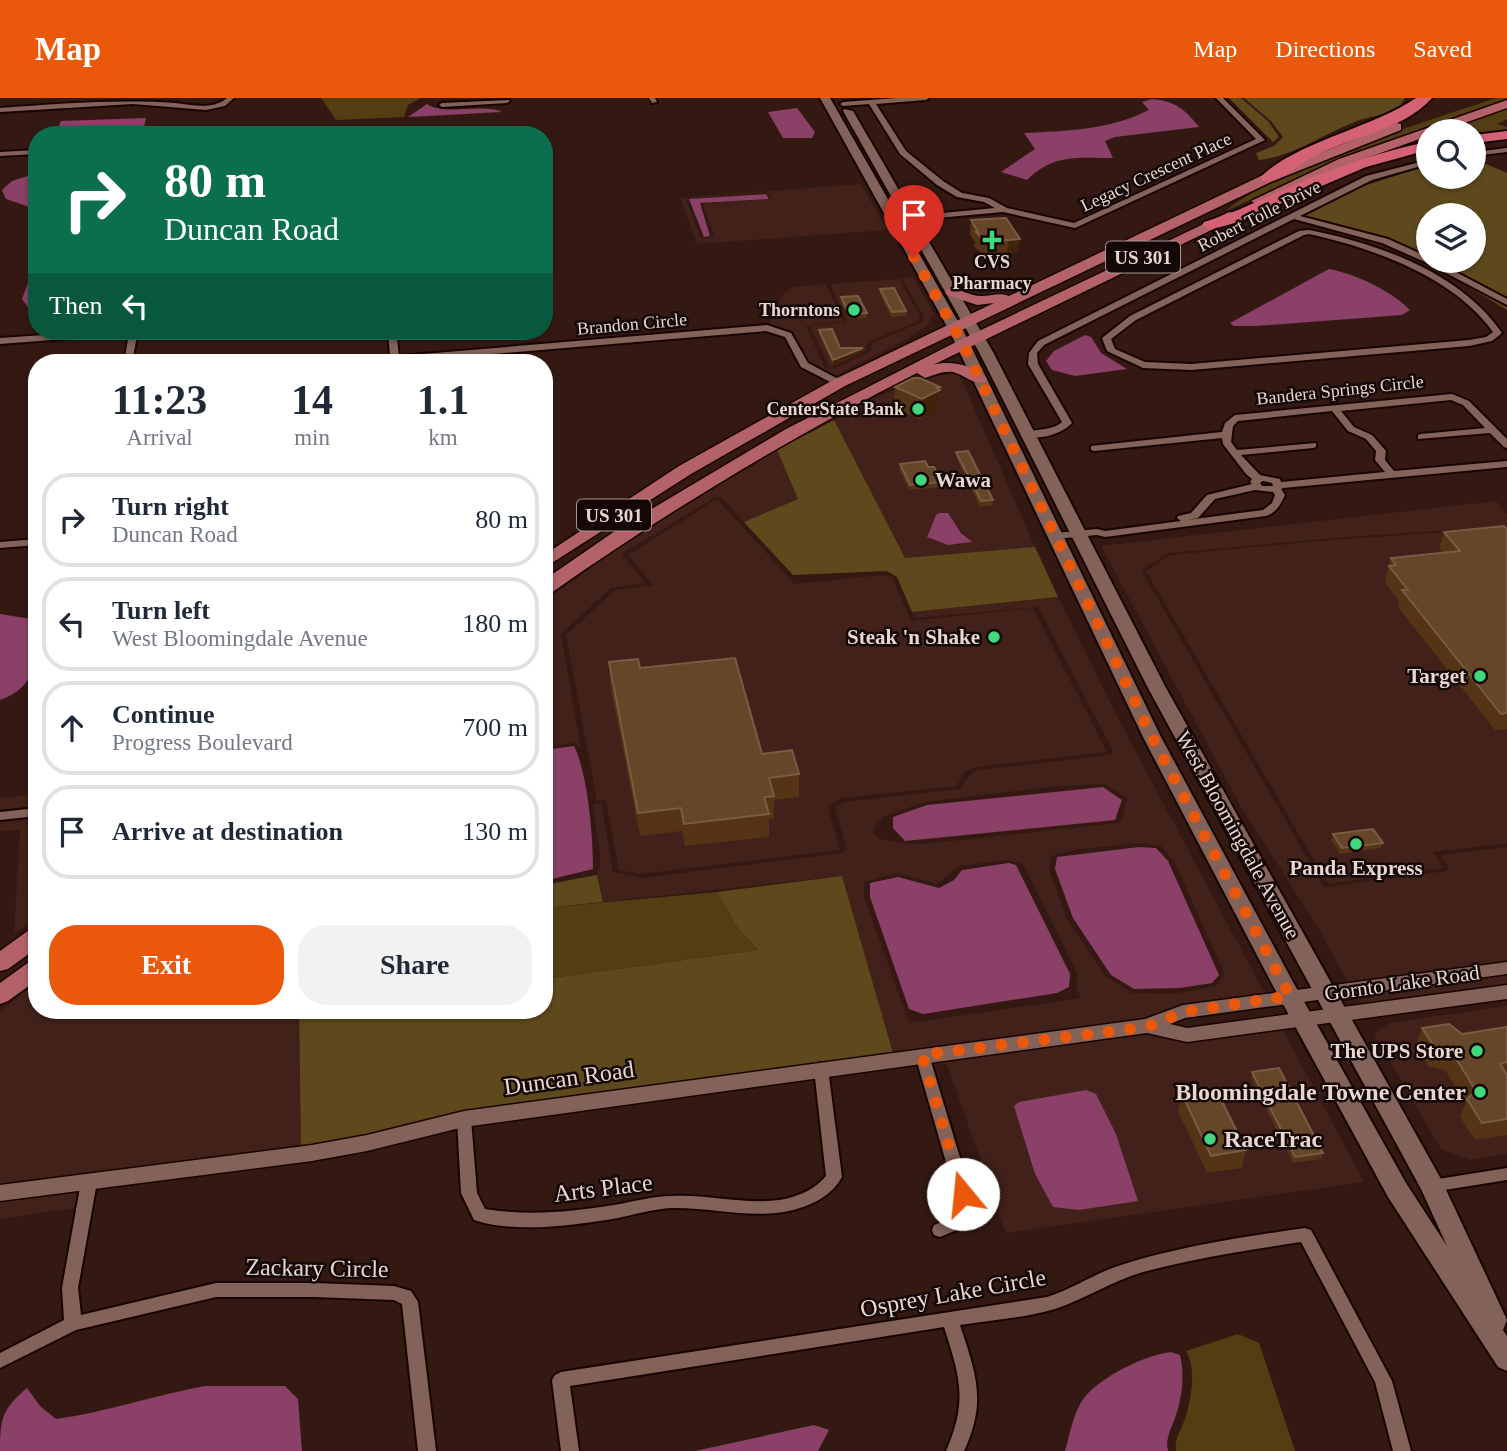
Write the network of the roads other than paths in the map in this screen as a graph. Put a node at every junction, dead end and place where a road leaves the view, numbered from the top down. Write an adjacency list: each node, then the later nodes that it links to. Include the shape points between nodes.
1 (119, 98): 10 (street)
2 (231, 98): 10 (street, via 223,105 206,108)
3 (825, 98): 11 (main road)
4 (926, 98): 9 (street)
5 (1219, 98): 31 (street, Legacy Crescent Place, via 1261,140 1075,226)
6 (1425, 98): 27 (highway, via 1402,114 1305,155)
7 (1485, 98): 14 (main road)
8 (507, 100): 13 (street); 16 (street)
9 (871, 102): 11 (street); 29 (street, Legacy Crescent Place, via 904,152 930,177)
10 (111, 103): 15 (street)
11 (838, 103): 20 (main road); 30 (main road)
12 (1507, 104): 37 (main road, US 301, via 1343,162)
13 (442, 105)
14 (1462, 105)
15 (0, 110)
16 (510, 113)
17 (1416, 120): 27 (main road, US 301)
18 (1507, 135): 19 (highway)
19 (1486, 138)
20 (851, 144): 30 (main road, via 863,149); 36 (main road)
21 (1416, 149): 37 (highway, via 1351,167 1232,220)
22 (1507, 150): 24 (street)
23 (28, 152): 25 (street)
24 (1486, 153)
25 (0, 154)
26 (1416, 165): 32 (street, Robert Tolle Drive, via 1369,178)
27 (1268, 178): 28 (main road, US 301)
28 (1243, 190): 38 (main road, US 301); 46 (main road, via 1221,210 1003,313)
29 (960, 195): 31 (street, Legacy Crescent Place, via 986,200); 33 (street)
30 (903, 205): 35 (main road)
31 (1004, 210): 33 (street, Legacy Crescent Place)
32 (1302, 212): 34 (street, Robert Tolle Drive); 39 (street, via 1383,237)
33 (963, 214): 35 (street, Legacy Crescent Place)
34 (1293, 216): 39 (street); 44 (street, Robert Tolle Drive)
35 (911, 218): 36 (street, Legacy Crescent Place); 42 (main road)
36 (893, 220): 46 (main road)
37 (1210, 225): 46 (main road, US 301)
38 (1155, 232): 42 (main road, via 1128,239 995,301 977,301); 46 (main road, US 301)
39 (1405, 249): 40 (street)
40 (1416, 254)
41 (1453, 273): 43 (street)
42 (952, 292): 46 (main road)
43 (1507, 302)
44 (1082, 322): 45 (street); 55 (street, Robert Tolle Drive, via 1034,349 1033,364 1068,423 1058,431)
45 (1110, 332): 45 (street, via 1309,232 1413,266 1473,303 1498,333 1469,343 1192,368 1124,359 1106,342)
46 (967, 336): 50 (main road, West Bloomingdale Avenue); 51 (main road, US 301); 52 (main road, US 301); 55 (main road, West Bloomingdale Avenue); 59 (main road, via 929,350 787,422)
47 (28, 339): 48 (street)
48 (0, 341)
49 (455, 354): 51 (street, Brandon Circle, via 768,328 788,335 801,362)
50 (979, 379): 52 (main road, via 963,369 942,367 880,395); 70 (main road, West Bloomingdale Avenue)
51 (839, 383): 58 (main road, US 301)
52 (855, 399): 59 (main road, US 301)
53 (1333, 407): 54 (street, Bandera Springs Circle, via 1452,397 1466,403); 56 (street, Bandera Springs Circle, via 1235,418); 66 (street, via 1351,429 1368,437 1381,451 1380,460)
54 (1492, 430): 57 (street); 61 (street, Bandera Springs Circle)
55 (1029, 434): 69 (main road, West Bloomingdale Avenue)
56 (1225, 435): 62 (street); 63 (street)
57 (1421, 437)
58 (732, 442): 64 (main road, US 301); 73 (main road, via 701,451)
59 (771, 443): 76 (main road, US 301)
60 (1313, 445): 63 (street)
61 (1507, 445)
62 (1094, 448)
63 (1235, 453): 67 (street)
64 (697, 463): 74 (main road, US 301); 75 (main road, via 682,480 557,566)
65 (1507, 464): 66 (street)
66 (1392, 475): 68 (street)
67 (1258, 483): 68 (street, via 1269,479); 69 (street, via 1211,497 1194,516 1102,526)
68 (1277, 487): 69 (street, via 1276,504 1265,513)
69 (1088, 533): 70 (street); 78 (main road, West Bloomingdale Avenue)
70 (1055, 536): 77 (main road, West Bloomingdale Avenue)
71 (28, 543): 72 (street)
72 (0, 545)
73 (553, 545)
74 (553, 557)
75 (553, 575)
76 (553, 583)
77 (1152, 737): 78 (main road); 88 (main road, West Bloomingdale Avenue)
78 (1183, 737): 85 (main road, West Bloomingdale Avenue)
79 (28, 813): 80 (street)
80 (0, 816)
81 (28, 943): 82 (main road)
82 (0, 963)
83 (1507, 968): 85 (street, Gornto Lake Road)
84 (28, 975): 87 (main road)
85 (1326, 991): 88 (street, Duncan Road); 89 (main road, West Bloomingdale Avenue)
86 (1507, 992): 89 (street, Gornto Lake Road)
87 (0, 995)
88 (1290, 996): 90 (main road, West Bloomingdale Avenue); 91 (street, Duncan Road, via 1183,1012)
89 (1339, 1015): 90 (street, Gornto Lake Road); 97 (main road, West Bloomingdale Avenue)
90 (1303, 1019): 91 (street, Duncan Road, via 1187,1035); 103 (main road, West Bloomingdale Avenue, via 1397,1190)
91 (1147, 1027): 92 (street, Duncan Road)
92 (922, 1055): 93 (street, Duncan Road); 99 (street, via 970,1217)
93 (821, 1069): 94 (street, Duncan Road); 94 (street, Arts Place, via 834,1177 816,1195 780,1206 671,1202 510,1221 480,1215 469,1193)
94 (464, 1119): 96 (street, Duncan Road, via 351,1147)
95 (1507, 1174): 97 (street)
96 (89, 1182): 98 (street, Duncan Road); 101 (street, via 70,1289)
97 (1432, 1186): 102 (main road, West Bloomingdale Avenue)
98 (0, 1193)
99 (940, 1230)
100 (950, 1320): 106 (street, Osprey Lake Circle, via 561,1380); 107 (street, via 970,1405); 108 (street, Osprey Lake Circle, via 1061,1300 1143,1265 1305,1235 1383,1381)
101 (73, 1324): 104 (street, Zackary Circle); 105 (street, Zackary Circle, via 216,1290 405,1296 410,1302)
102 (1507, 1348)
103 (1507, 1359)
104 (0, 1361)
105 (426, 1451)
106 (570, 1451)
107 (955, 1451)
108 (1402, 1451)

